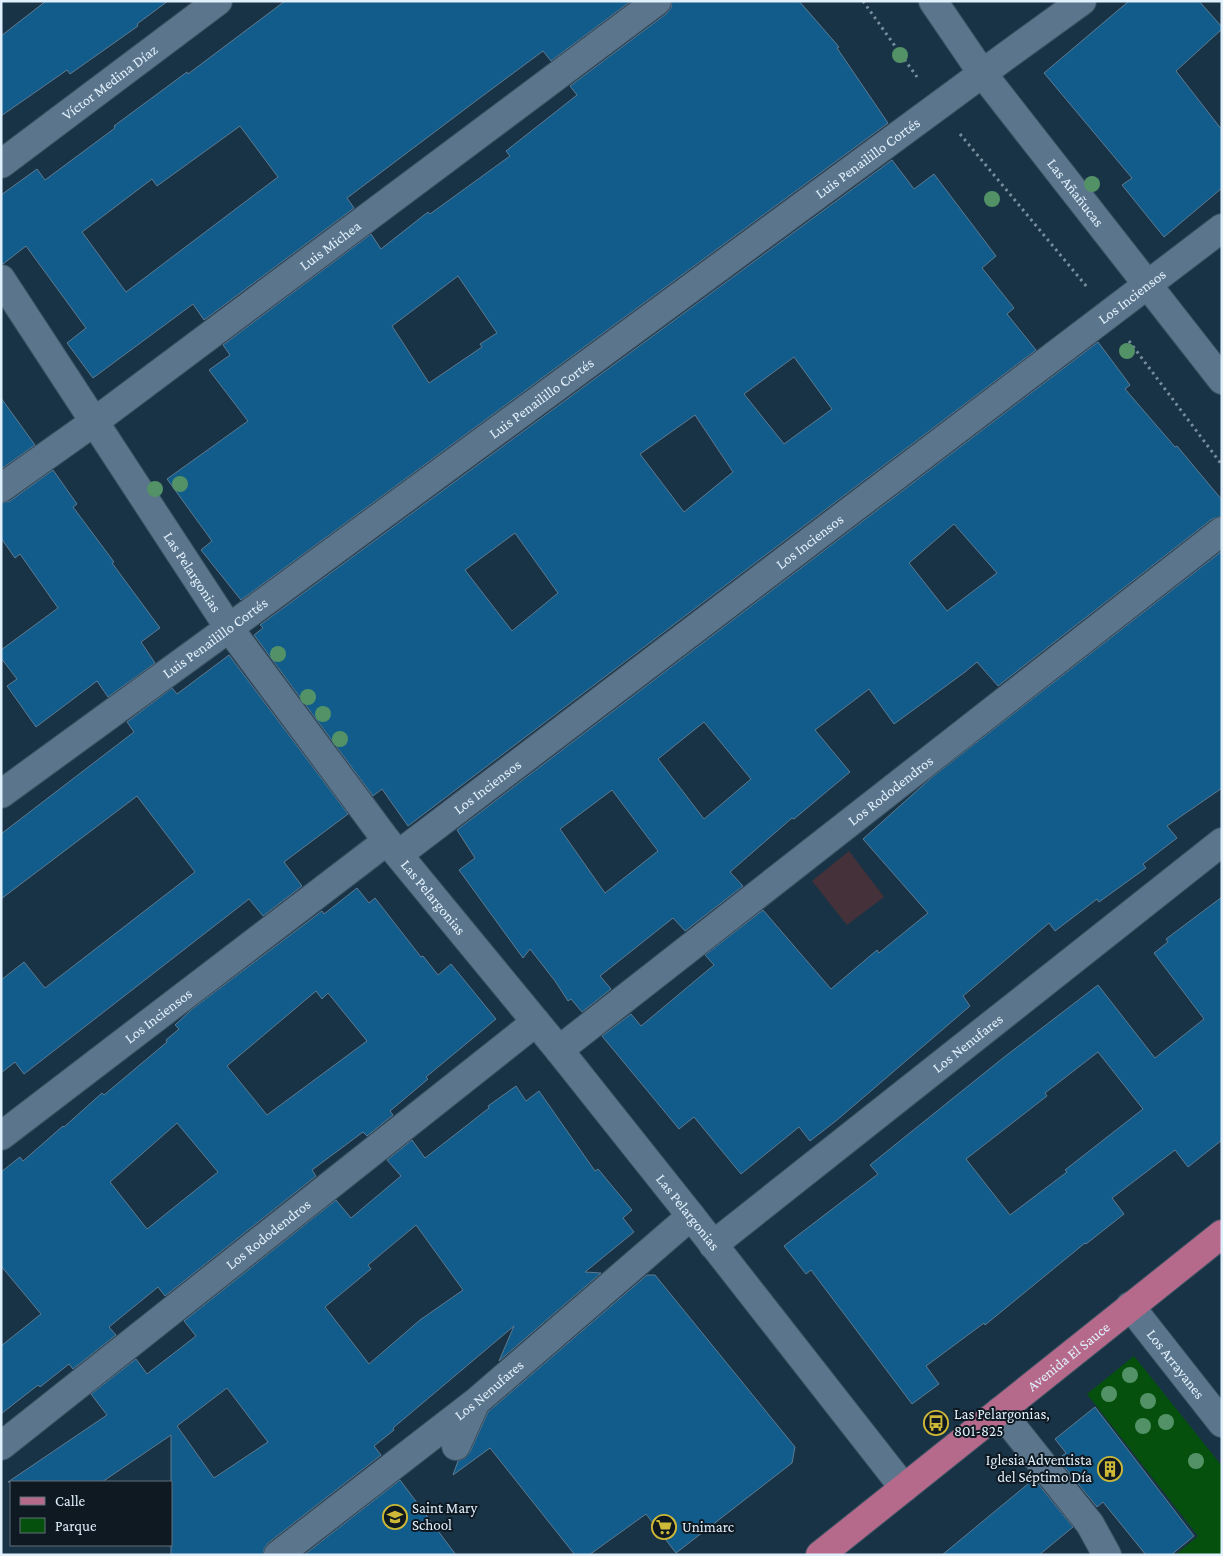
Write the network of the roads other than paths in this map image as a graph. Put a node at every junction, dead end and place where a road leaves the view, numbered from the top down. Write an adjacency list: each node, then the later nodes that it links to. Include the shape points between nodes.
1 (218, 1): 6 (street, Víctor Medina Díaz)
2 (657, 1): 11 (street, Luis Michea)
3 (933, 1): 5 (street, Las Añañucas)
4 (1082, 1): 5 (street, Luis Penailillo Cortés)
5 (982, 73): 9 (street, Las Añañucas); 14 (street, Luis Penailillo Cortés)
6 (1, 164)
7 (1222, 228): 9 (street, Los Inciensos)
8 (1, 279): 11 (street, Las Pelargonias)
9 (1147, 284): 10 (street, Las Añañucas); 17 (street, Los Inciensos)
10 (1222, 380)
11 (94, 422): 12 (street, Luis Michea); 14 (street, Las Pelargonias)
12 (1, 488)
13 (1222, 531): 19 (street, Los Rododendros)
14 (229, 628): 15 (street, Luis Penailillo Cortés); 17 (street, Las Pelargonias)
15 (1, 794)
16 (1222, 842): 23 (street, Los Nenufares)
17 (393, 848): 18 (street, Las Pelargonias); 20 (street, Los Inciensos)
18 (536, 1022): 19 (street, Las Pelargonias); 28 (street, Los Rododendros)
19 (559, 1050): 21 (street, Las Pelargonias)
20 (1, 1136)
21 (692, 1216): 23 (street, Las Pelargonias); 25 (street, Los Nenufares)
22 (1222, 1234): 24 (main road, Avenida El Sauce)
23 (713, 1245): 30 (street, Las Pelargonias)
24 (1130, 1306): 26 (main road, Avenida El Sauce); 27 (street, Los Arrayanes)
25 (477, 1401): 29 (street); 32 (street, Los Nenufares)
26 (1000, 1411): 30 (main road, Avenida El Sauce); 33 (street, via 1090,1524)
27 (1222, 1423)
28 (1, 1446)
29 (456, 1446)
30 (904, 1488): 31 (main road, Avenida El Sauce)
31 (830, 1552)
32 (278, 1555)
33 (1108, 1555)

